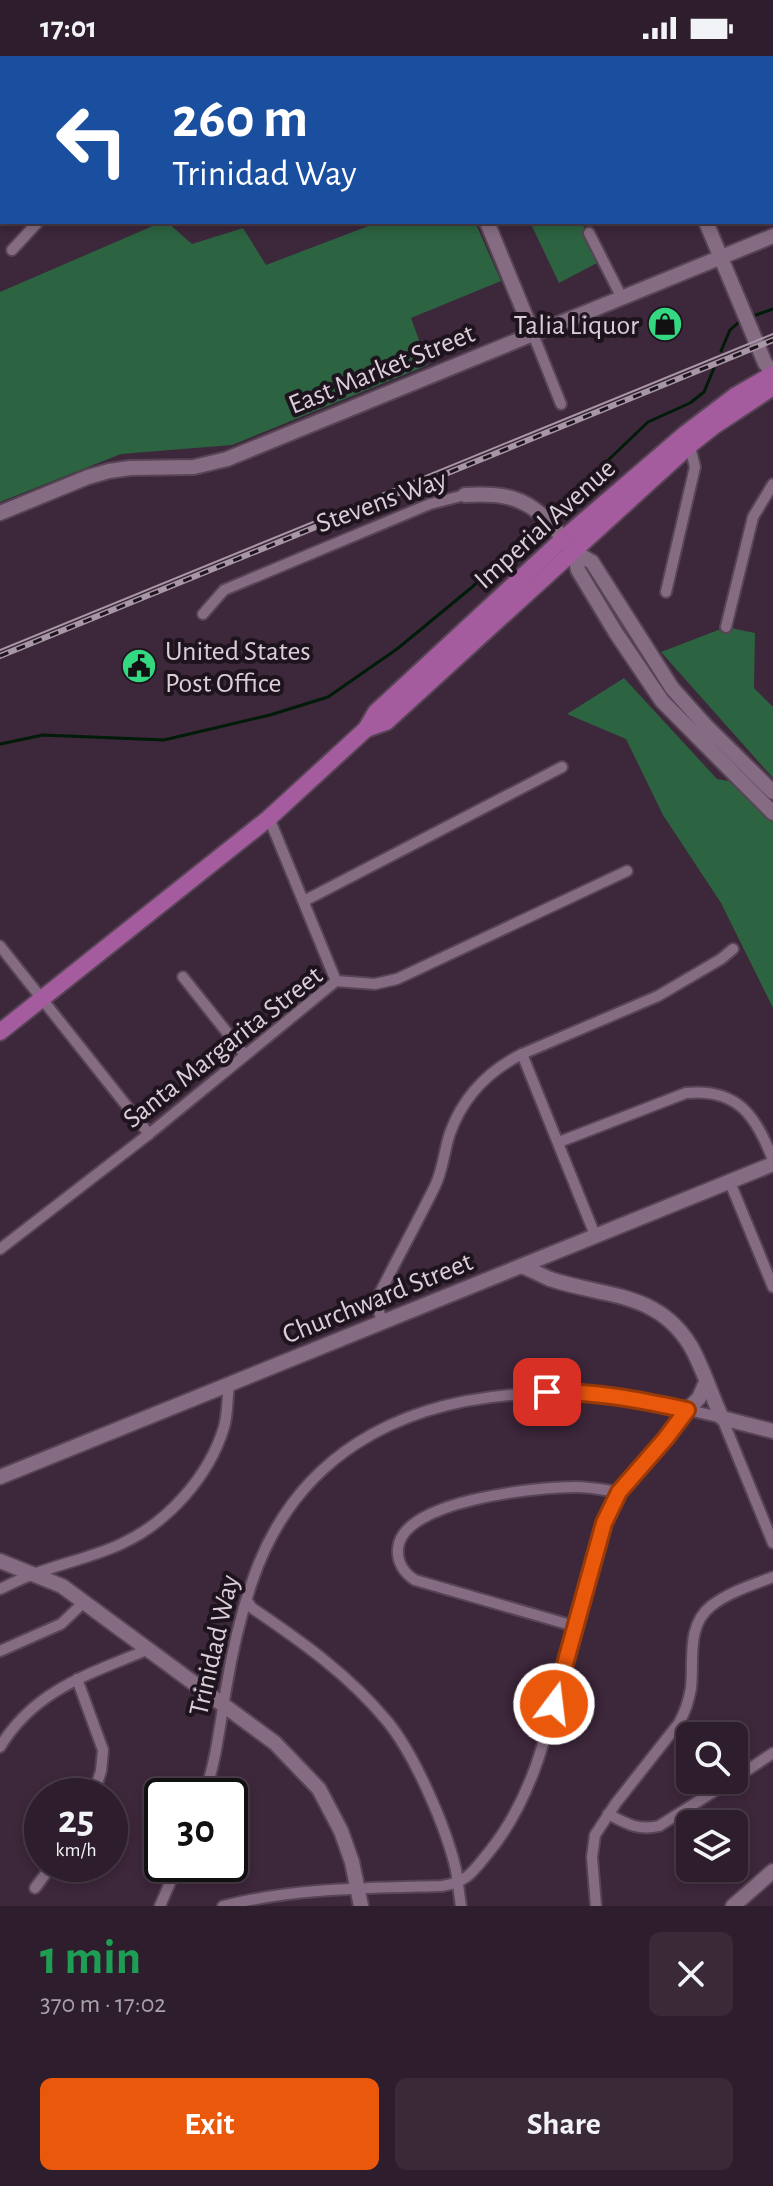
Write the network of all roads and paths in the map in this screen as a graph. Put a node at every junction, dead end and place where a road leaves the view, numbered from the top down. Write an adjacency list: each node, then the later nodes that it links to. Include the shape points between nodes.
1 (36, 224): 6 (street)
2 (488, 224): 9 (street)
3 (707, 224): 7 (street)
4 (589, 233): 8 (street)
5 (773, 236): 7 (street, East Market Street)
6 (12, 250)
7 (721, 257): 8 (street, East Market Street); 10 (street)
8 (622, 298): 9 (street, East Market Street)
9 (533, 334): 12 (street); 16 (street, East Market Street, via 227,459 194,467 109,471)
10 (773, 374): 13 (main road, Imperial Avenue, via 735,396)
11 (773, 387): 13 (main road, Imperial Avenue)
12 (561, 404)
13 (688, 439): 17 (main road, Imperial Avenue); 18 (main road, Imperial Avenue); 19 (street, via 695,467)
14 (773, 485): 21 (street, via 753,517)
15 (465, 495): 17 (street, Stevens Way, via 505,495 531,506); 20 (street, Stevens Way, via 430,504 224,590)
16 (0, 513)
17 (563, 539): 18 (street, Stevens Way); 22 (main road, Imperial Avenue, via 376,712)
18 (574, 552): 22 (main road, Imperial Avenue, via 386,722); 24 (street, via 592,562 672,688); 25 (street, via 578,570 662,701)
19 (666, 592)
20 (203, 614)
21 (726, 627)
22 (366, 729): 26 (main road, Imperial Avenue)
23 (562, 767): 28 (street)
24 (773, 792)
25 (773, 813)
26 (269, 818): 28 (street); 33 (main road, Imperial Avenue)
27 (627, 871): 32 (street, Santa Margarita Street, via 397,979 375,984)
28 (304, 901): 32 (street)
29 (0, 946): 33 (street)
30 (733, 949): 35 (street, via 658,996)
31 (183, 977): 36 (street)
32 (336, 981): 36 (street, Santa Margarita Street)
33 (41, 998): 34 (main road, Imperial Avenue); 37 (street)
34 (0, 1032)
35 (522, 1054): 38 (street); 45 (street, via 485,1078 458,1115 437,1182 376,1301)
36 (245, 1055): 37 (street, Santa Margarita Street)
37 (149, 1134): 42 (street, Santa Margarita Street)
38 (559, 1142): 39 (street, via 686,1093 704,1092 730,1100 751,1116); 41 (street)
39 (773, 1162): 40 (street, Churchward Street)
40 (729, 1180): 41 (street, Churchward Street); 44 (street)
41 (595, 1235): 43 (street, Churchward Street)
42 (0, 1249)
43 (522, 1266): 45 (street, Churchward Street); 46 (street, via 650,1306 683,1334)
44 (773, 1287)
45 (382, 1322): 47 (street, Churchward Street)
46 (706, 1382): 48 (street); 49 (street)
47 (229, 1385): 51 (street, Churchward Street); 55 (street, via 218,1440 196,1482 179,1501 124,1543)
48 (687, 1410): 49 (street, Trinidad Way); 52 (street); 58 (street, Trinidad Way, via 571,1392 492,1396 402,1419 332,1461 303,1491 267,1547)
49 (722, 1418): 50 (street, Trinidad Way); 53 (street)
50 (773, 1431)
51 (0, 1477)
52 (619, 1492): 60 (street, via 604,1523); 60 (street, via 555,1488 482,1498 418,1520 399,1541 401,1566 415,1580)
53 (773, 1543)
54 (0, 1561): 55 (street)
55 (34, 1574): 57 (street); 59 (street)
56 (773, 1577): 71 (street, via 728,1595 702,1616 693,1639 685,1712)
57 (0, 1589)
58 (247, 1601): 64 (street, Trinidad Way); 75 (street, via 318,1653 388,1722 417,1769 447,1839)
59 (83, 1603): 61 (street); 62 (street, via 61,1624)
60 (574, 1626): 75 (street, via 540,1757 520,1806 499,1840)
61 (149, 1649): 63 (street); 64 (street)
62 (0, 1651)
63 (77, 1679): 65 (street, via 30,1709); 68 (street, via 103,1750)
64 (223, 1706): 69 (street, Trinidad Way); 77 (street, via 275,1743 319,1789 341,1831)
65 (0, 1747)
66 (773, 1753): 67 (street)
67 (748, 1769)
68 (99, 1778)
69 (208, 1778)
70 (711, 1794): 71 (street, via 654,1828 635,1827)
71 (608, 1814): 82 (street, via 592,1848)
72 (773, 1871): 83 (street)
73 (40, 1882): 76 (street)
74 (170, 1882): 78 (street)
75 (458, 1884): 77 (street); 81 (street)
76 (35, 1888)
77 (358, 1888): 79 (street); 80 (street)
78 (160, 1906)
79 (223, 1906)
80 (361, 1906)
81 (461, 1906)
82 (596, 1906)
83 (733, 1906)

